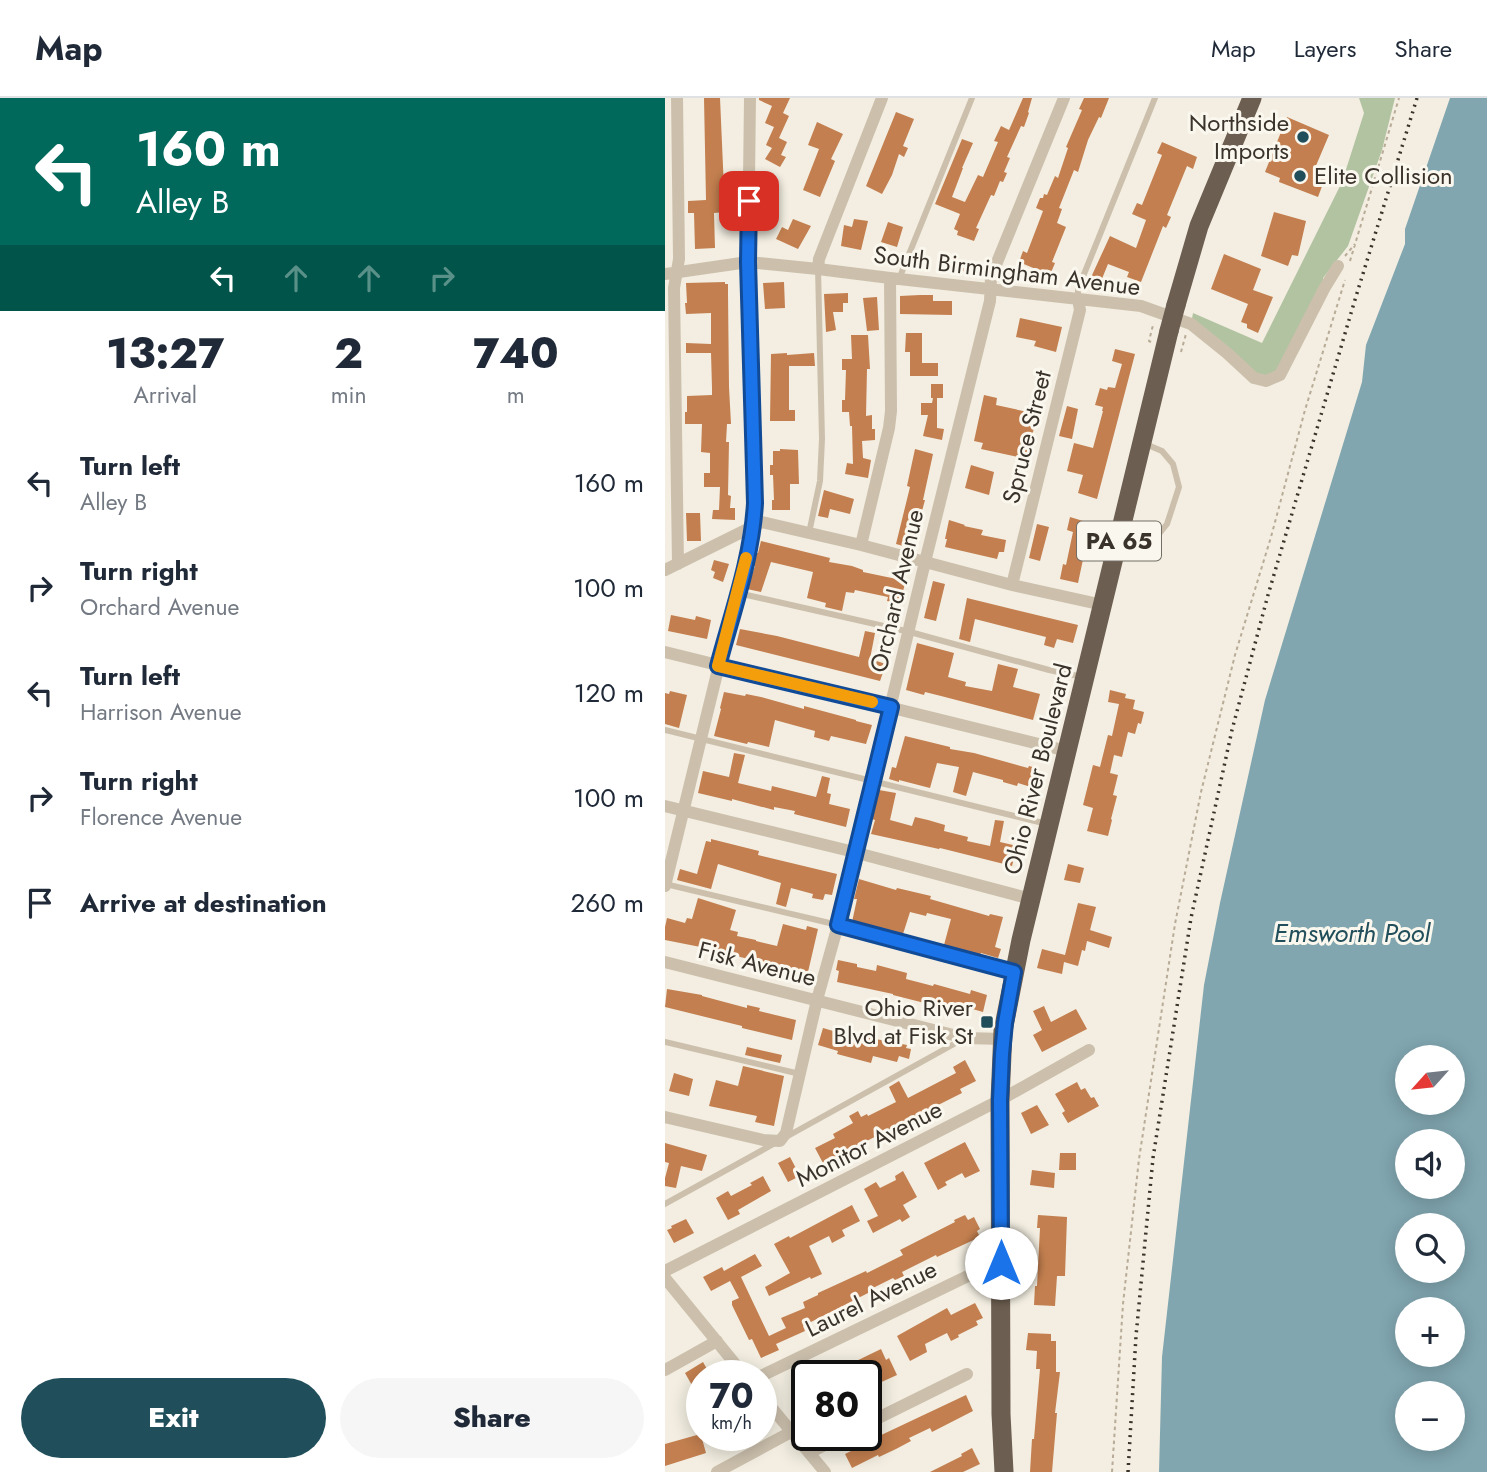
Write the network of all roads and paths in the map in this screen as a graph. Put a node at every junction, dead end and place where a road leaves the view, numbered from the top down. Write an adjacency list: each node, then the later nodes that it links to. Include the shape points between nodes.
1 (677, 98): 13 (street, via 679,259)
2 (750, 98): 10 (street)
3 (882, 98): 12 (street)
4 (972, 98): 14 (lane)
5 (1064, 98): 16 (street, Orchard Avenue, via 991,276)
6 (1155, 98): 17 (lane, via 1078,289)
7 (1252, 98): 18 (highway, Ohio River Boulevard / PA 65, bridge, via 1199,226)
8 (1399, 98): 9 (path)
9 (1356, 242): 11 (path); 11 (path)
10 (748, 262): 12 (street, South Birmingham Avenue); 13 (street, South Birmingham Avenue); 22 (street)
11 (1343, 267): 17 (street, South Birmingham Avenue, via 1324,289 1280,375 1266,381 1254,378 1191,324 1141,306)
12 (818, 269): 14 (street, South Birmingham Avenue); 23 (lane, via 823,439)
13 (671, 273): 27 (street)
14 (895, 279): 16 (street, South Birmingham Avenue); 24 (street, via 891,411)
15 (1344, 281): 76 (path, via 1235,655 1175,924 1138,1172 1123,1304)
16 (990, 289): 17 (street, South Birmingham Avenue); 26 (street, Orchard Avenue)
17 (1079, 299): 29 (street, Spruce Street)
18 (1169, 330): 19 (path); 20 (path); 21 (highway, Ohio River Boulevard / PA 65)
19 (1149, 340)
20 (1182, 349)
21 (1142, 442): 25 (highway, Ohio River Boulevard / PA 65); 25 (lane, via 1162,451 1173,464 1178,487 1167,524 1159,534 1144,544)
22 (753, 526): 23 (street, via 762,522); 27 (street); 30 (street)
23 (809, 533): 24 (street)
24 (861, 545): 26 (street)
25 (1117, 549): 31 (highway, Ohio River Boulevard / PA 65)
26 (925, 562): 29 (street); 32 (street, Orchard Avenue)
27 (678, 564): 28 (street)
28 (665, 570)
29 (1012, 585): 31 (street)
30 (738, 593): 32 (lane); 34 (street)
31 (1104, 605): 35 (highway, Ohio River Boulevard / PA 65)
32 (909, 632): 35 (lane); 36 (street, Orchard Avenue)
33 (665, 652): 34 (street)
34 (718, 666): 36 (street); 38 (street)
35 (1086, 677): 39 (highway, Ohio River Boulevard / PA 65)
36 (891, 707): 39 (street); 40 (street, Orchard Avenue)
37 (665, 730): 38 (lane)
38 (701, 739): 40 (lane); 42 (street)
39 (1067, 751): 43 (highway, Ohio River Boulevard / PA 65)
40 (872, 781): 43 (lane); 44 (street, Orchard Avenue)
41 (665, 806): 42 (street)
42 (683, 810): 44 (street); 45 (street)
43 (1049, 825): 46 (highway, Ohio River Boulevard / PA 65)
44 (855, 852): 46 (street); 47 (street, Orchard Avenue)
45 (665, 885): 47 (lane)
46 (1031, 899): 49 (highway, Ohio River Boulevard / PA 65)
47 (838, 925): 49 (lane); 50 (street, Orchard Avenue)
48 (665, 962): 50 (street, Fisk Avenue)
49 (1014, 972): 52 (highway, Ohio River Boulevard / PA 65)
50 (817, 1000): 51 (street, Fisk Avenue); 55 (street, Orchard Avenue)
51 (965, 1038): 52 (street, Fisk Avenue); 58 (lane)
52 (1003, 1039): 56 (highway, Ohio River Boulevard / PA 65)
53 (665, 1042): 55 (lane)
54 (1089, 1050): 56 (street, Monitor Avenue)
55 (800, 1074): 58 (street, Orchard Avenue, via 786,1133)
56 (1000, 1100): 60 (highway, Ohio River Boulevard / PA 65); 61 (street, Monitor Avenue)
57 (665, 1117): 58 (street)
58 (779, 1141): 59 (lane)
59 (665, 1204)
60 (1001, 1263): 65 (street, Laurel Avenue); 75 (highway, Ohio River Boulevard / PA 65)
61 (665, 1272)
62 (665, 1278): 63 (street)
63 (717, 1341): 64 (street); 66 (street)
64 (732, 1360)
65 (777, 1368)
66 (665, 1370)
67 (967, 1374): 69 (street)
68 (777, 1415): 70 (street)
69 (882, 1416)
70 (791, 1432): 73 (street)
71 (813, 1451): 72 (street)
72 (809, 1453): 74 (street)
73 (717, 1472)
74 (825, 1472)
75 (1004, 1472)
76 (1112, 1472)

